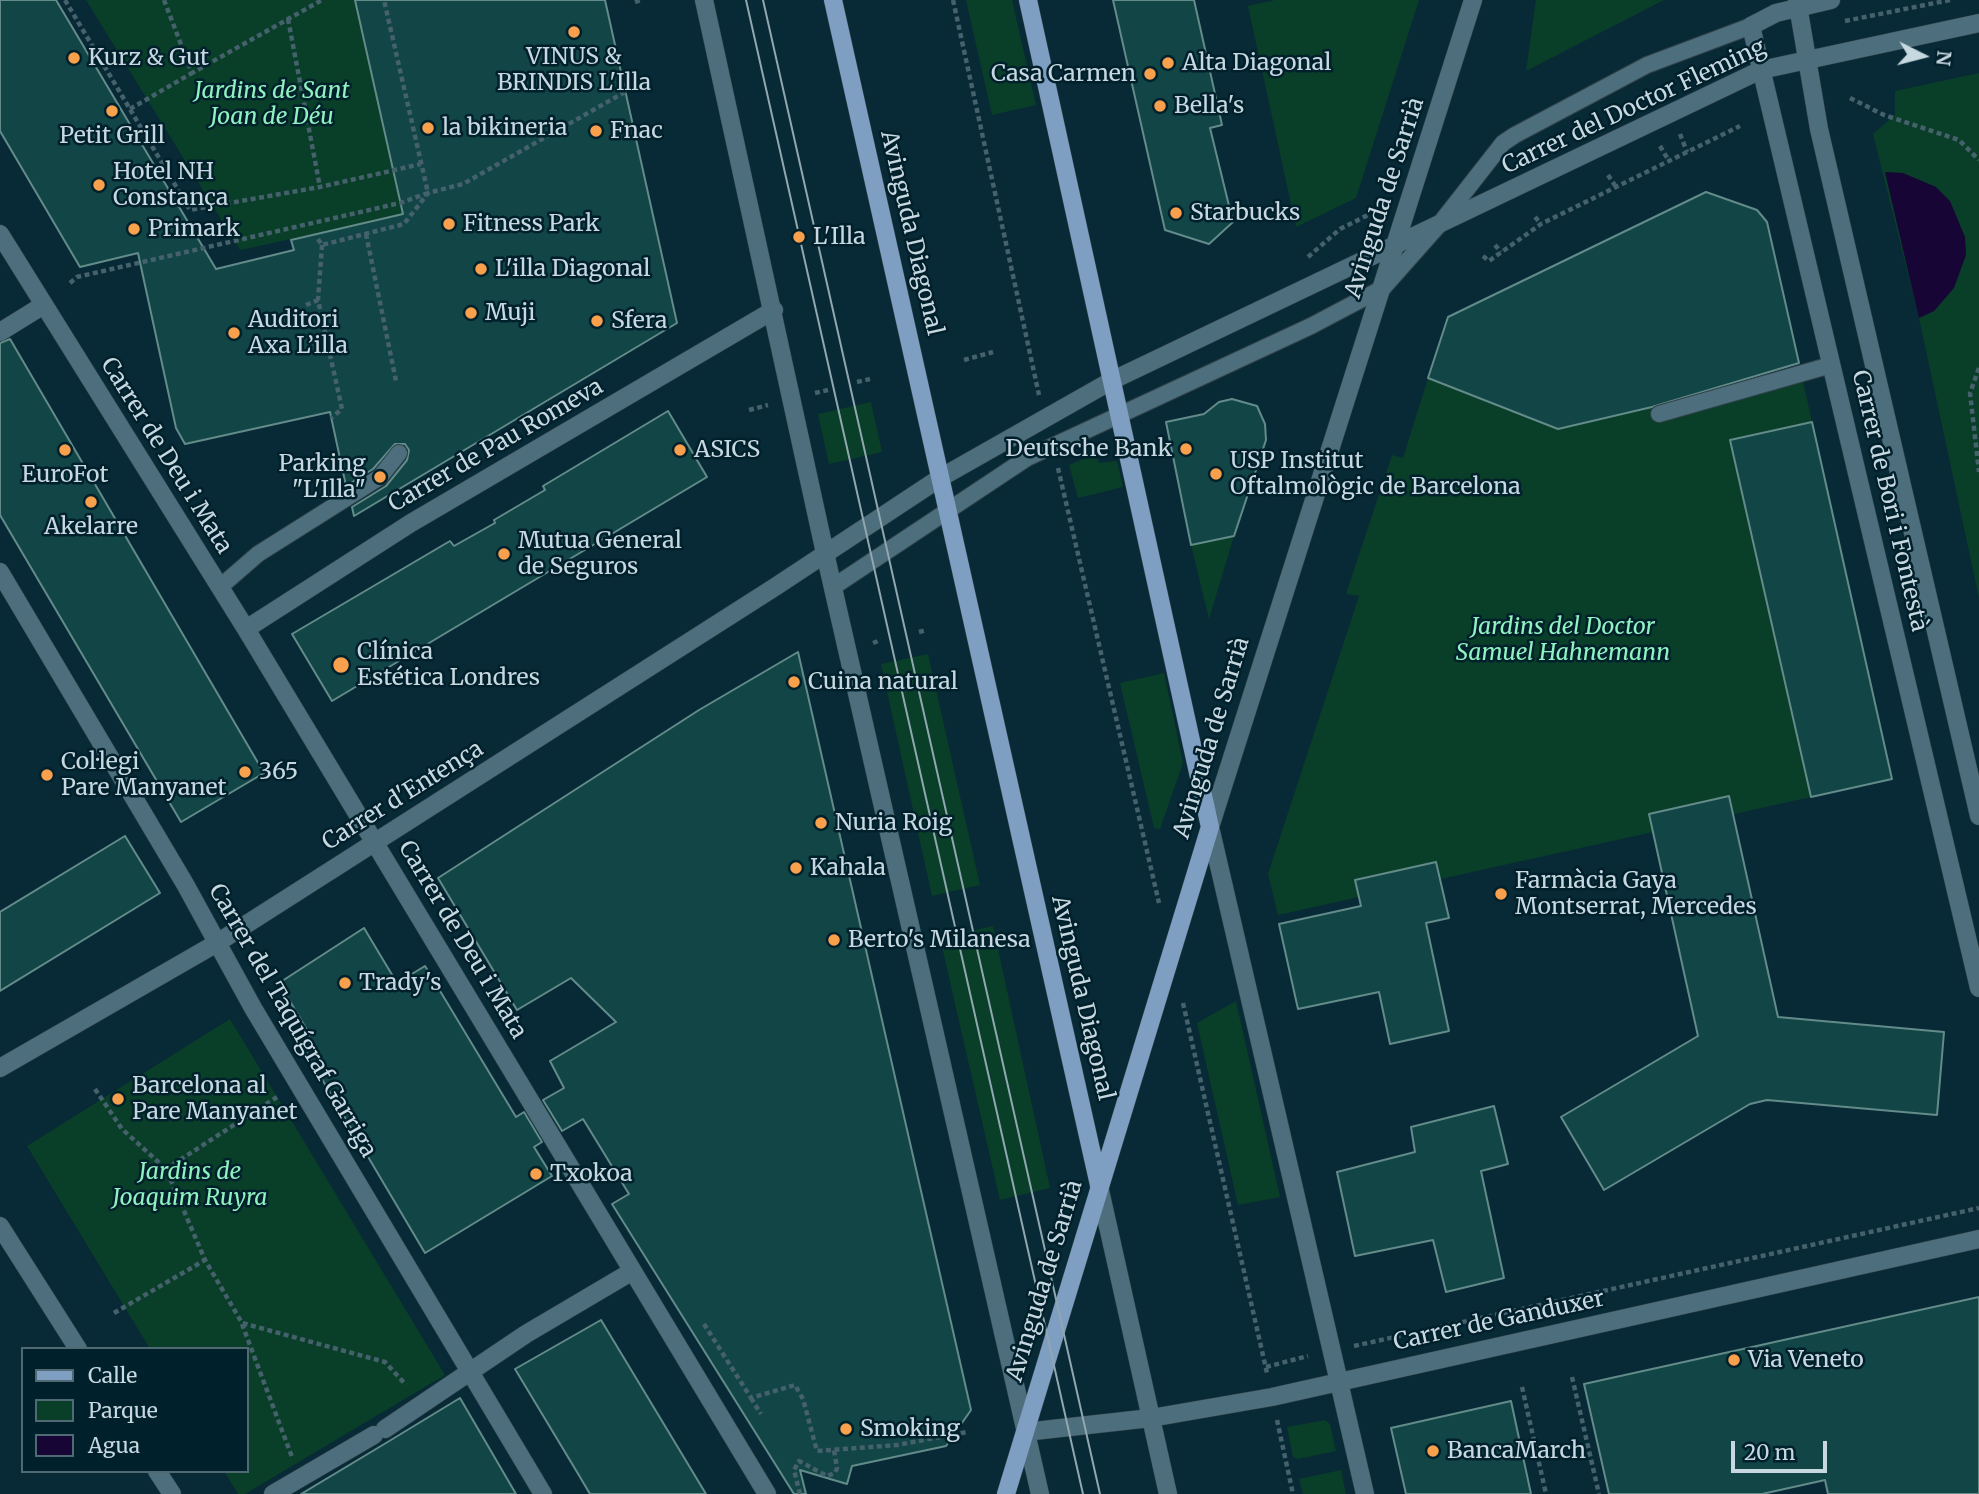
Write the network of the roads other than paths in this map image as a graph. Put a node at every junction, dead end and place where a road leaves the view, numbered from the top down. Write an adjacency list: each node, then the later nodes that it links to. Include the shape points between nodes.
1 (704, 0): 16 (street)
2 (833, 0): 23 (main road, Avinguda Diagonal)
3 (1028, 0): 19 (main road)
4 (1473, 0): 13 (street, Avinguda de Sarrià)
5 (1831, 0): 6 (street, Carrer del Doctor Fleming)
6 (1797, 3): 8 (street, Carrer del Doctor Fleming); 9 (street, Carrer de Bori i Fontestà)
7 (1979, 23): 9 (street, Carrer del Doctor Fleming)
8 (1751, 26): 10 (street, Carrer de Bori i Fontestà); 11 (lane, Carrer del Doctor Fleming, via 1647,65 1515,135 1503,143)
9 (1807, 59): 10 (street, Carrer del Doctor Fleming); 30 (street, Carrer de Bori i Fontestà, via 1819,129)
10 (1761, 71): 11 (street, Carrer del Doctor Fleming); 18 (street, Carrer de Bori i Fontestà)
11 (1438, 226): 13 (street, Carrer del Doctor Fleming); 14 (lane, Carrer del Doctor Fleming)
12 (0, 234): 15 (street, Carrer de Deu i Mata)
13 (1395, 248): 14 (street, Avinguda de Sarrià); 19 (street, Carrer del Doctor Fleming)
14 (1383, 288): 21 (lane, Carrer del Doctor Fleming); 31 (street, Avinguda de Sarrià)
15 (42, 306): 17 (street); 27 (street, Carrer de Deu i Mata)
16 (774, 310): 25 (street); 29 (street, Carrer de Pau Romeva, via 411,523)
17 (0, 332)
18 (1831, 365): 20 (lane); 34 (street, Carrer de Bori i Fontestà)
19 (1111, 381): 21 (main road); 23 (street)
20 (1659, 414)
21 (1119, 416): 24 (lane, via 1027,458); 31 (main road)
22 (399, 453): 27 (lane, via 380,477 258,554)
23 (940, 478): 24 (main road, Avinguda Diagonal); 25 (street)
24 (948, 513): 28 (lane); 36 (main road, Avinguda Diagonal)
25 (825, 553): 28 (street); 32 (street, Carrer d'Entença)
26 (0, 572): 33 (street, Carrer del Taquígraf Garriga)
27 (220, 587): 29 (street, Carrer de Deu i Mata)
28 (833, 587): 44 (street)
29 (246, 629): 32 (street, Carrer de Deu i Mata)
30 (1979, 816)
31 (1210, 827): 36 (main road, Avinguda de Sarrià); 42 (street)
32 (376, 843): 33 (street, Carrer d'Entença); 39 (street, Carrer de Deu i Mata)
33 (217, 943): 35 (street, Carrer d'Entença); 41 (street, Carrer del Taquígraf Garriga)
34 (1979, 988)
35 (0, 1068)
36 (1099, 1186): 43 (street, Avinguda Diagonal); 44 (main road, Avinguda de Sarrià)
37 (0, 1226): 40 (street)
38 (1979, 1239): 42 (street, Carrer de Ganduxer)
39 (631, 1272): 41 (street); 49 (street, Carrer de Deu i Mata)
40 (77, 1347)
41 (469, 1372): 47 (street, via 380,1432); 48 (street, Carrer del Taquígraf Garriga)
42 (1340, 1382): 43 (street, Carrer de Ganduxer); 53 (street)
43 (1151, 1418): 44 (street, Carrer de Ganduxer); 52 (street, Avinguda Diagonal)
44 (1025, 1432): 50 (main road, Avinguda de Sarrià); 51 (street)
45 (158, 1473): 46 (street)
46 (172, 1494)
47 (273, 1494)
48 (542, 1494)
49 (767, 1494)
50 (1006, 1494)
51 (1040, 1494)
52 (1168, 1494)
53 (1365, 1494)

